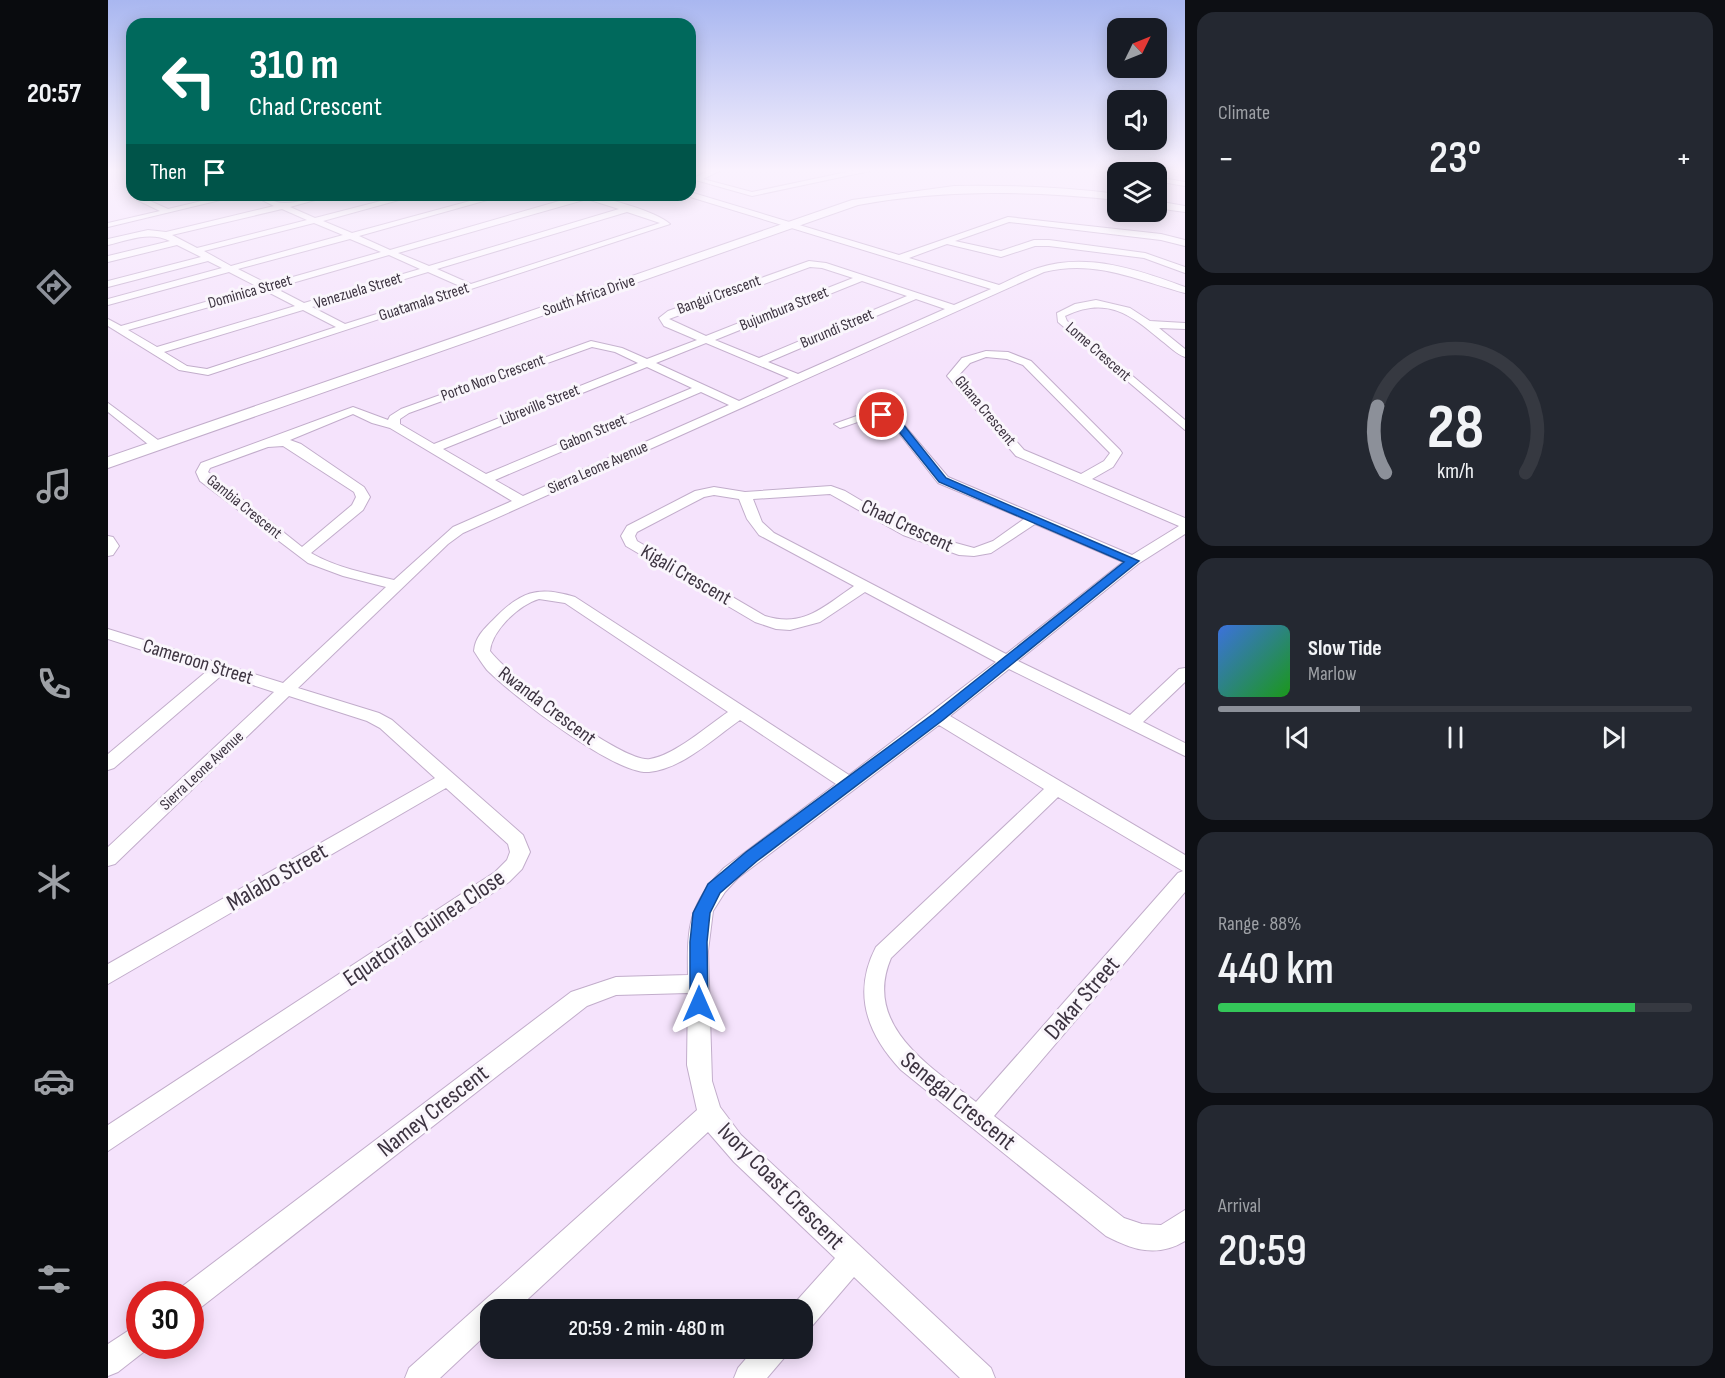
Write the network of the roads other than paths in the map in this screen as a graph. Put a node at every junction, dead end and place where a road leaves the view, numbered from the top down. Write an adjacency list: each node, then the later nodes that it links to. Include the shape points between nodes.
1 (147, 233): 17 (street)
2 (150, 233): 14 (street)
3 (171, 233): 14 (street)
4 (261, 233): 20 (street)
5 (347, 233): 15 (street)
6 (357, 233): 15 (street)
7 (455, 233): 21 (street, Dominica Street)
8 (548, 233): 26 (street, Venezuela Street)
9 (639, 233): 31 (street, Guatamala Street)
10 (753, 233): 56 (street, South Africa Drive)
11 (823, 233): 22 (street)
12 (967, 233): 16 (street)
13 (1130, 233): 19 (street)
14 (164, 235): 18 (street)
15 (351, 235): 21 (street); 25 (street)
16 (945, 241): 22 (street); 27 (street, via 1001,254 1034,243 1049,243 1145,256)
17 (108, 242)
18 (178, 242): 20 (street); 24 (street)
19 (1185, 243)
20 (195, 250): 23 (street)
21 (390, 252): 26 (street); 30 (street, Dominica Street)
22 (902, 257): 32 (street)
23 (207, 258): 25 (street); 29 (street)
24 (108, 259)
25 (231, 268): 30 (street); 35 (street)
26 (428, 270): 31 (street); 36 (street, Venezuela Street)
27 (1185, 270)
28 (861, 278): 34 (street, Bangui Crescent); 43 (street, Bujumbura Street); 43 (street, Bangui Crescent, via 823,265 804,265 665,316 668,324)
29 (108, 284)
30 (267, 287): 36 (street); 42 (street, Dominica Street)
31 (470, 287): 41 (street, Guatamala Street)
32 (999, 288): 33 (street, Sierra Leone Avenue, via 1046,268 1083,265 1131,272); 37 (street, Sierra Leone Avenue)
33 (1185, 290)
34 (915, 296): 37 (street, Bangui Crescent); 46 (street, Burundi Street)
35 (108, 302)
36 (304, 307): 41 (street); 44 (street, Venezuela Street)
37 (952, 308): 48 (street, Sierra Leone Avenue)
38 (108, 322): 42 (street, Guatamala Street)
39 (1147, 324): 40 (street); 45 (street); 54 (street, Lome Crescent, via 1123,307 1103,302 1086,303 1059,318)
40 (1182, 325)
41 (345, 327): 44 (street, Guatamala Street, via 203,372 183,369)
42 (120, 329): 44 (street, Guatamala Street)
43 (707, 339): 46 (street, Bangui Crescent); 47 (street, Bujumbura Street)
44 (156, 351)
45 (1185, 354)
46 (760, 361): 48 (street, Bangui Crescent)
47 (646, 363): 49 (street, Porto Noro Crescent); 53 (street, Porto Noro Crescent, via 608,346 584,345 405,411 394,418); 57 (street, Libreville Street)
48 (798, 378): 50 (street, Sierra Leone Avenue)
49 (700, 388): 50 (street, Porto Noro Crescent); 60 (street, Gabon Street)
50 (739, 405): 64 (street, Sierra Leone Avenue)
51 (108, 406): 56 (street)
52 (840, 424): 65 (street, via 866,415 888,417 943,480)
53 (394, 425): 55 (street, via 353,410); 57 (street)
54 (1185, 426)
55 (274, 441): 70 (street, Gambia Crescent, via 297,447 362,494 358,507); 70 (street, Gambia Crescent, via 212,462 202,474)
56 (153, 442): 58 (street, South Africa Drive); 59 (street, South Africa Drive)
57 (434, 448): 60 (street)
58 (108, 451)
59 (108, 463)
60 (486, 479): 64 (street)
61 (1082, 479): 61 (street, Ghana Crescent, via 1108,464 1116,453 1027,363 1010,355 989,353 970,359 955,370 952,376 1020,453); 66 (street, Ghana Crescent)
62 (745, 496): 63 (street, Kigali Crescent, via 831,490); 73 (street, via 759,530); 73 (street, Kigali Crescent, via 706,492 632,529 628,536 631,543 760,619 782,626 811,621)
63 (847, 496): 65 (street, Chad Crescent, via 865,510 932,541 970,553 985,550)
64 (522, 501): 72 (street, Sierra Leone Avenue, via 451,534)
65 (1032, 520): 71 (street)
66 (1185, 523)
67 (1185, 528): 71 (street, Ivory Coast Crescent)
68 (108, 540): 69 (street, via 112,546)
69 (108, 552)
70 (302, 554): 72 (street, Gambia Crescent, via 323,566)
71 (1133, 561): 75 (street, Ivory Coast Crescent)
72 (397, 585): 78 (street, Sierra Leone Avenue)
73 (864, 586): 75 (street)
74 (112, 640): 76 (street, Cameroon Street)
75 (1008, 662): 80 (street, Ivory Coast Crescent); 81 (street)
76 (218, 670): 78 (street, Cameroon Street); 83 (street)
77 (1185, 673): 81 (street)
78 (289, 689): 84 (street, Equatorial Guinea Close, via 380,720); 87 (street, Sierra Leone Avenue)
79 (739, 713): 79 (street, Rwanda Crescent, via 665,760 638,766 610,754 493,666 484,656 482,645 521,600 557,595); 85 (street, Rwanda Crescent)
80 (938, 717): 85 (street, Ivory Coast Crescent); 86 (street)
81 (1132, 723): 82 (street)
82 (1185, 750)
83 (108, 764)
84 (447, 779): 90 (street, Malabo Street); 94 (street, Equatorial Guinea Close, via 516,840 520,852 511,870)
85 (848, 783): 91 (street, Ivory Coast Crescent, via 714,889 701,913)
86 (1055, 789): 88 (street); 93 (street, Senegal Crescent, via 895,939 873,975 879,1016 889,1042 909,1063)
87 (108, 859)
88 (1185, 864)
89 (1185, 878): 93 (street, Dakar Street)
90 (108, 975)
91 (699, 984): 92 (street, Ivory Coast Crescent, via 699,1064); 97 (street, Namey Crescent, via 616,986 579,999)
92 (710, 1114): 96 (street, Ivory Coast Crescent, via 747,1156); 98 (street)
93 (978, 1117): 95 (street, Senegal Crescent, via 1115,1227 1139,1237 1158,1239 1169,1236)
94 (108, 1139)
95 (1185, 1223)
96 (853, 1258): 99 (street); 106 (street, Ivory Coast Crescent)
97 (204, 1287)
98 (507, 1299)
99 (813, 1303)
100 (480, 1322): 104 (street)
101 (126, 1348): 103 (street)
102 (764, 1359): 105 (street)
103 (108, 1362)
104 (419, 1378)
105 (748, 1378)
106 (981, 1378)

